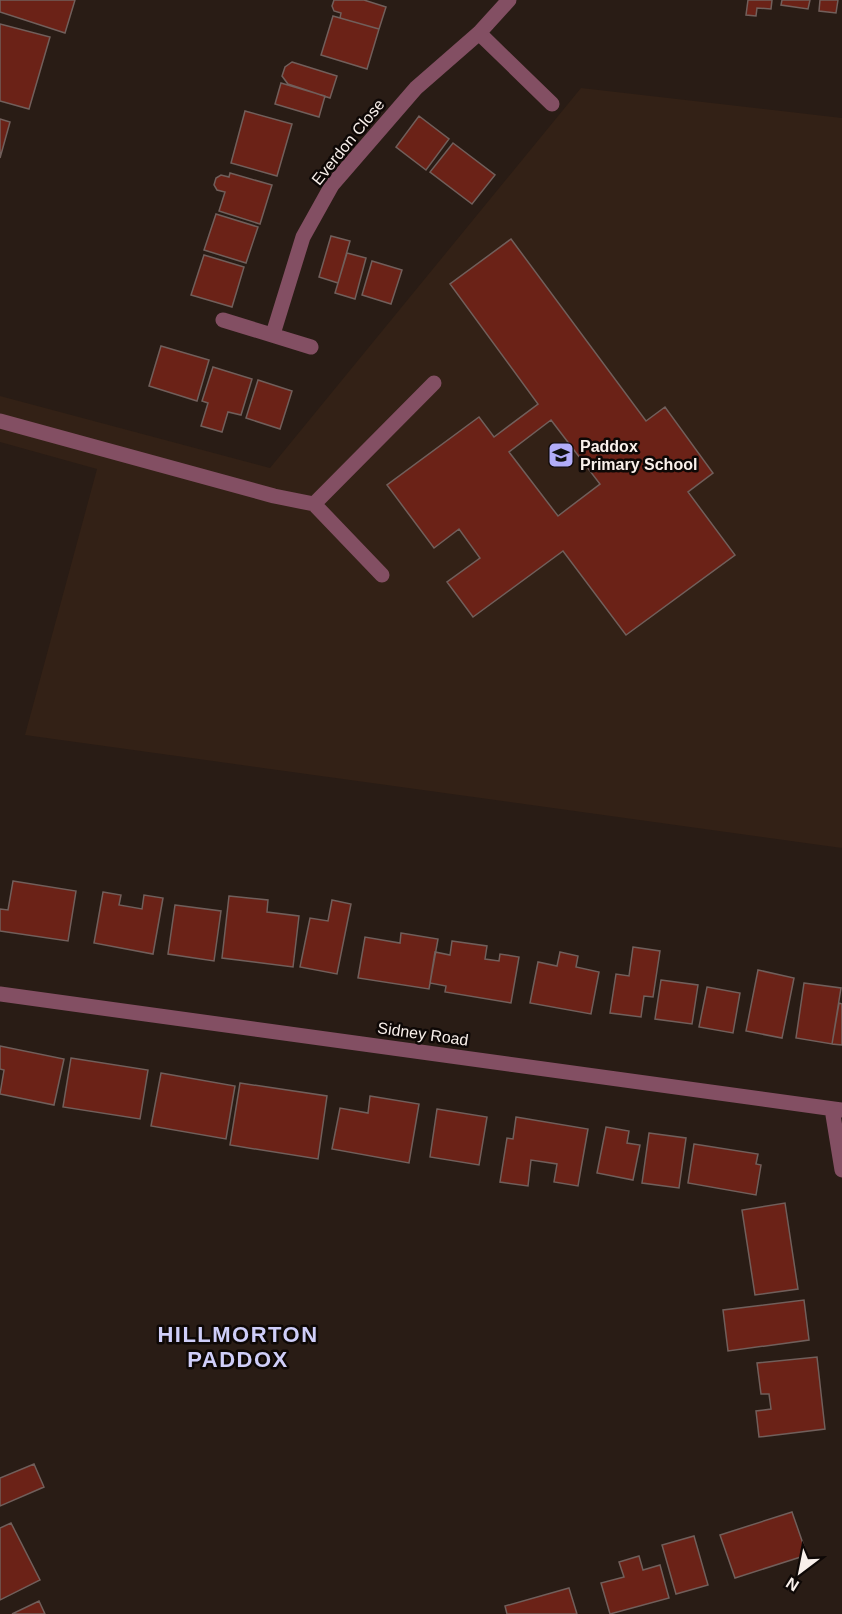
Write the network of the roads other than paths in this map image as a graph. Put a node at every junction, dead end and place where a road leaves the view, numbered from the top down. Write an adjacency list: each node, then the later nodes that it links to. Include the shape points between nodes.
1 (509, 0): 2 (street, Everdon Close)
2 (479, 33): 3 (street); 5 (street, Everdon Close, via 416,88 332,185 303,237)
3 (552, 104)
4 (223, 320): 5 (street)
5 (273, 334): 6 (street)
6 (311, 347)
7 (434, 383): 9 (street)
8 (0, 421): 9 (street)
9 (314, 504): 10 (street)
10 (382, 575)
11 (0, 994): 12 (street, Sidney Road)
12 (837, 1110): 13 (street)
13 (842, 1170)

